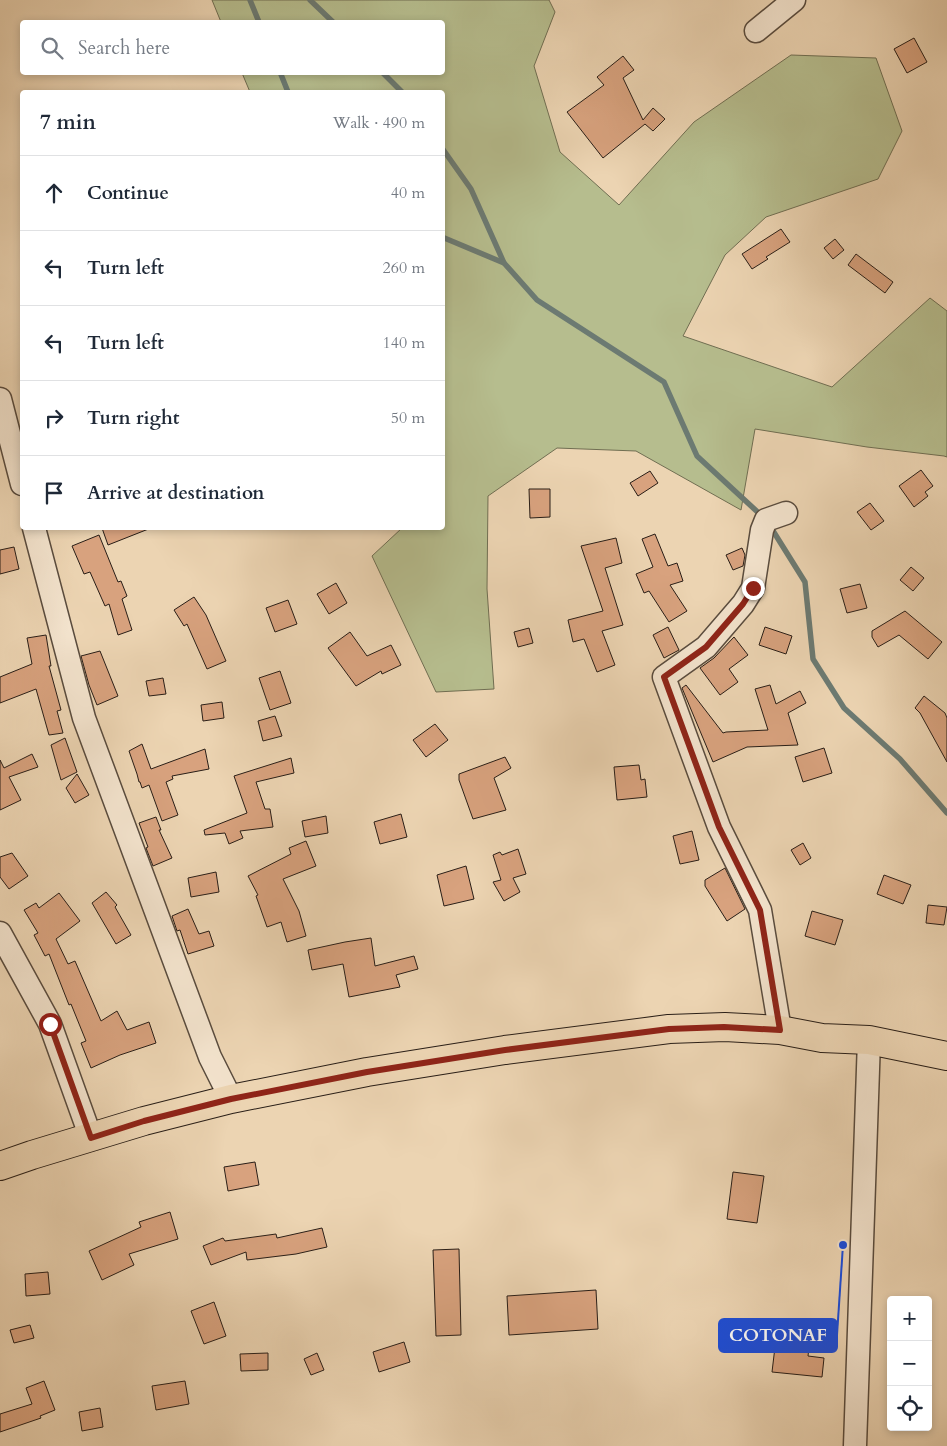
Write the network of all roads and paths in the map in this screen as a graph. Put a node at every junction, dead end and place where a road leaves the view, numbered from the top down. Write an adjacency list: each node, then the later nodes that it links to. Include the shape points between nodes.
1 (794, 0): 2 (street)
2 (756, 31)
3 (0, 399): 4 (street)
4 (20, 476)
5 (786, 513): 8 (street, via 766,520 753,588 743,604 706,647 664,677 719,827 760,910)
6 (35, 530): 11 (street, via 84,718 210,1057)
7 (0, 933): 12 (street, via 50,1024)
8 (780, 1030): 9 (main road, via 822,1038); 11 (main road, via 669,1029 485,1053)
9 (869, 1040): 10 (main road); 14 (street)
10 (947, 1056)
11 (231, 1099): 12 (main road)
12 (91, 1138): 13 (main road)
13 (0, 1166)
14 (856, 1446)

